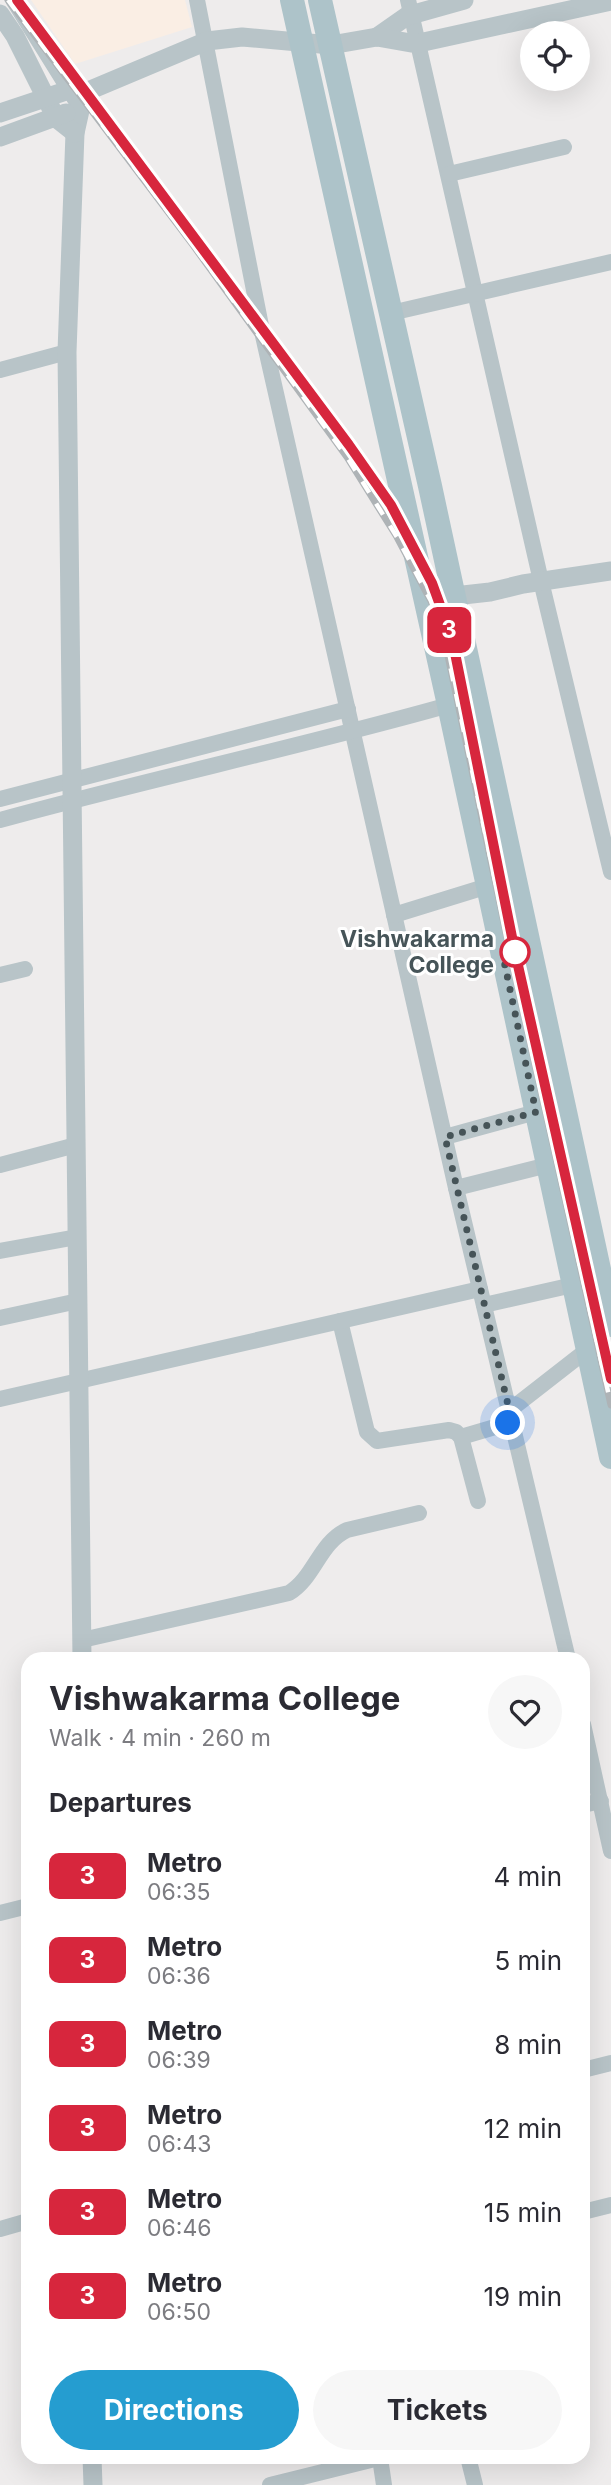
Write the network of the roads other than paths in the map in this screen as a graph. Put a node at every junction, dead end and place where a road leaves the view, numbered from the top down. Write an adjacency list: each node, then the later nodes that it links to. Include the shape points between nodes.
1 (15, 0): 15 (street)
2 (197, 0): 10 (street)
3 (292, 0): 11 (main road)
4 (320, 0): 13 (main road)
5 (464, 0): 7 (street)
6 (611, 1): 12 (street)
7 (410, 7): 9 (street); 12 (street)
8 (0, 14): 14 (street)
9 (377, 37): 12 (street); 13 (street)
10 (207, 41): 11 (street, via 242,37); 15 (street); 31 (street, via 263,336)
11 (302, 43): 13 (street); 30 (main road)
12 (419, 43): 21 (street)
13 (331, 45): 24 (main road)
14 (46, 96): 15 (street); 16 (street); 17 (street)
15 (80, 96): 17 (street); 18 (street)
16 (0, 113)
17 (55, 118): 18 (street); 19 (street)
18 (75, 133): 25 (street)
19 (0, 137)
20 (564, 147): 21 (street)
21 (449, 174): 23 (street)
22 (611, 262): 23 (street)
23 (476, 294): 24 (street); 28 (street)
24 (391, 313): 29 (main road)
25 (67, 352): 26 (street); 33 (street)
26 (0, 370)
27 (611, 571): 28 (street)
28 (541, 581): 29 (street); 37 (street)
29 (454, 596): 55 (main road)
30 (449, 705): 32 (street); 38 (main road)
31 (348, 709): 32 (street); 33 (street)
32 (352, 732): 35 (street); 39 (street)
33 (72, 779): 34 (street); 35 (street)
34 (0, 799)
35 (73, 800): 36 (street); 44 (street)
36 (0, 820)
37 (611, 872)
38 (488, 886): 39 (street); 42 (main road)
39 (394, 915): 43 (street)
40 (25, 969): 41 (street)
41 (0, 975)
42 (536, 1112): 43 (street); 46 (main road)
43 (445, 1137): 47 (street)
44 (76, 1145): 45 (street); 48 (street)
45 (0, 1165)
46 (548, 1165): 47 (street); 50 (main road)
47 (456, 1188): 51 (street)
48 (77, 1237): 49 (street); 52 (street)
49 (0, 1251)
50 (573, 1285): 51 (street); 56 (main road)
51 (482, 1297): 54 (street); 59 (street)
52 (78, 1301): 53 (street); 57 (street)
53 (0, 1318)
54 (340, 1321): 57 (street); 60 (street, via 372,1439 449,1430)
55 (611, 1321)
56 (587, 1350): 59 (street); 61 (main road)
57 (79, 1379): 58 (street); 64 (street)
58 (0, 1399)
59 (511, 1416): 60 (street); 65 (street)
60 (461, 1437): 62 (street)
61 (611, 1457)
62 (478, 1502)
63 (419, 1514): 64 (street, via 336,1535 305,1580 289,1593)
64 (82, 1650)
65 (566, 1652)
66 (590, 1779): 67 (street)
67 (604, 1798): 68 (street)
68 (611, 1852)
69 (21, 1908): 70 (street)
70 (0, 1913)
71 (611, 2063): 72 (street)
72 (590, 2068)
73 (611, 2205): 74 (street)
74 (590, 2210)
75 (21, 2223): 76 (street)
76 (0, 2229)
77 (92, 2464): 81 (street)
78 (353, 2464): 82 (street)
79 (382, 2464): 83 (street)
80 (470, 2464): 84 (street)
81 (93, 2485)
82 (270, 2485)
83 (384, 2485)
84 (475, 2485)

